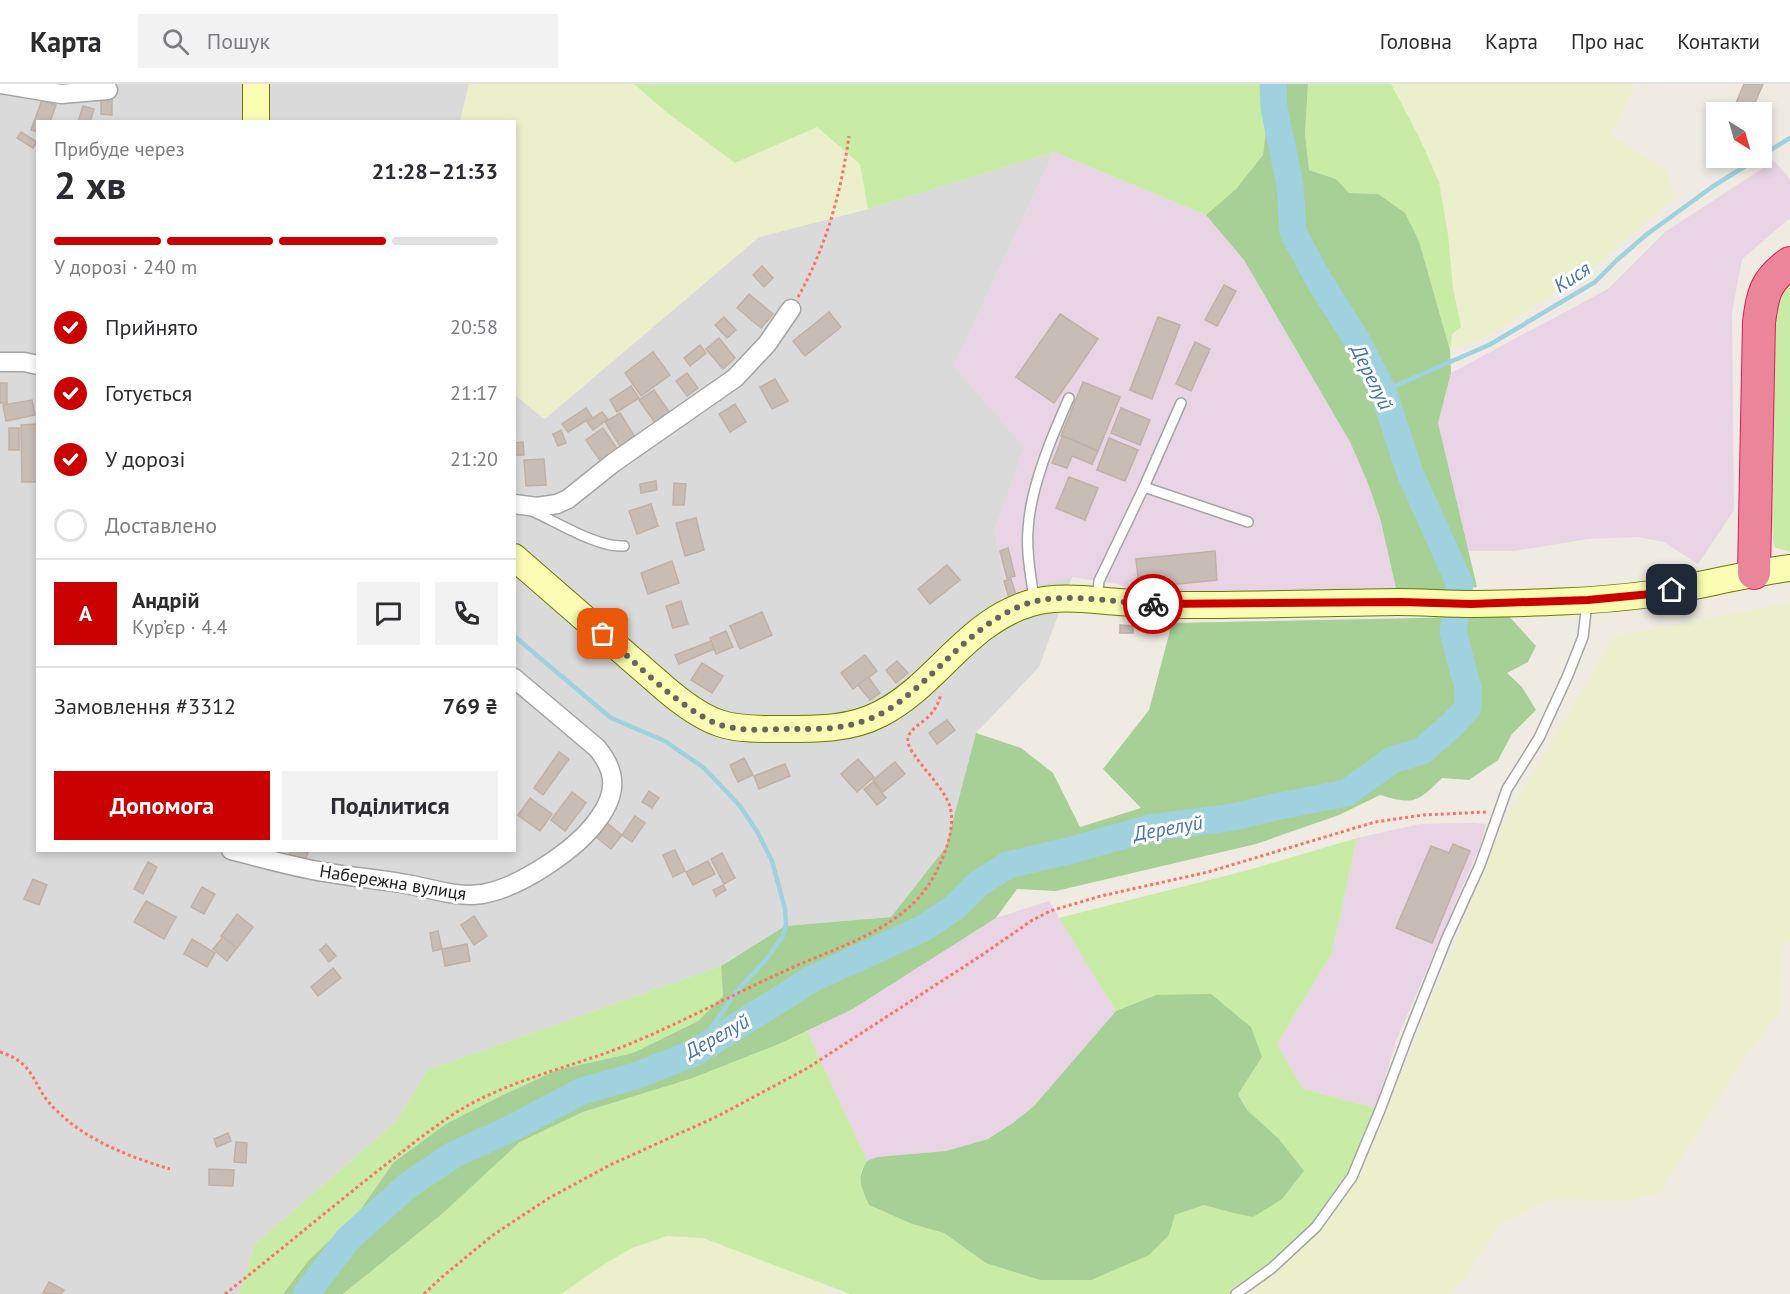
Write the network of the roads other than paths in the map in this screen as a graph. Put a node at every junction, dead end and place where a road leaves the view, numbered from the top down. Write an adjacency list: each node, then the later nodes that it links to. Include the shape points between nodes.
1 (1, 84): 3 (street, via 61,94)
2 (256, 84): 4 (street)
3 (108, 90)
4 (256, 120)
5 (1790, 263): 18 (highway, via 1776,274 1763,294 1759,322)
6 (791, 309): 12 (street, via 767,344 735,378 568,499 545,506)
7 (0, 362): 8 (street)
8 (36, 365)
9 (1069, 398): 21 (lane, via 1031,506 1028,540)
10 (1181, 403): 11 (lane)
11 (1144, 487): 14 (lane); 19 (lane, via 1099,581)
12 (516, 504)
13 (516, 504): 15 (lane, via 600,542)
14 (1248, 522)
15 (624, 546)
16 (517, 561): 21 (street, via 705,718 728,727 762,730 818,729 858,723 881,714 984,627)
17 (1790, 568): 18 (street)
18 (1754, 573): 20 (street, via 1651,594)
19 (1097, 600): 20 (street, via 1184,605); 21 (street)
20 (1588, 600): 24 (lane, via 1582,637 1568,675 1539,738 1507,789 1480,865 1352,1176 1316,1227 1272,1268)
21 (1034, 602)
22 (516, 680): 23 (street, Набережна вулиця, via 597,748 608,762 613,784 607,808 590,831 535,871 505,888 462,895 309,869)
23 (239, 852)
24 (1236, 1294)

